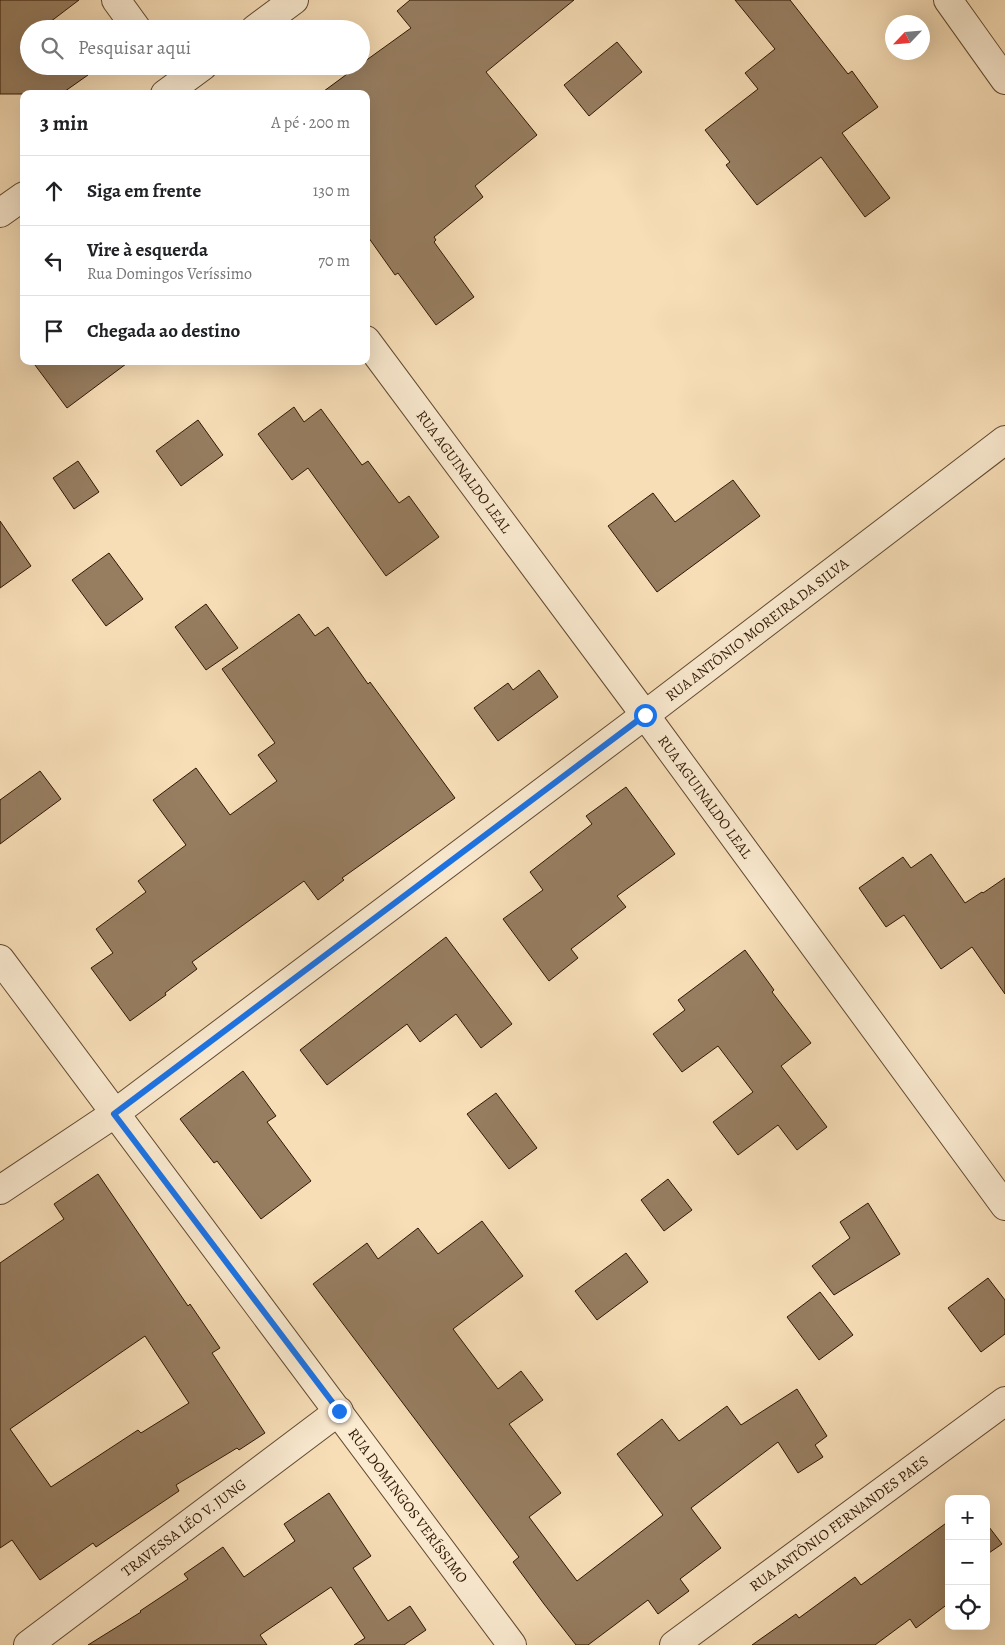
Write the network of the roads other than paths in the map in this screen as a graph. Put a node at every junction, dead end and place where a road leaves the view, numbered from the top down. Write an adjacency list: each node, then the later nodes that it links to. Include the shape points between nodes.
1 (116, 0): 4 (street)
2 (294, 0): 5 (street)
3 (948, 0): 7 (street)
4 (130, 20)
5 (267, 20)
6 (188, 75): 8 (street)
7 (1005, 80)
8 (172, 85)
9 (20, 199): 10 (street)
10 (0, 214)
11 (370, 345): 13 (street, RUA AGUINALDO LEAL)
12 (1005, 440): 13 (street, RUA ANTÔNIO MOREIRA DA SILVA)
13 (645, 715): 15 (street, RUA ANTÔNIO MOREIRA DA SILVA); 17 (street, RUA AGUINALDO LEAL)
14 (0, 959): 15 (street, RUA DOMINGOS VERÍSSIMO)
15 (114, 1114): 16 (street, RUA ANTÔNIO MOREIRA DA SILVA); 19 (street, RUA DOMINGOS VERÍSSIMO)
16 (0, 1190)
17 (1005, 1206)
18 (1005, 1401): 22 (street, RUA ANTÔNIO FERNANDES PAES)
19 (339, 1411): 20 (street, TRAVESSA LÉO V. JUNG); 21 (street, RUA DOMINGOS VERÍSSIMO)
20 (28, 1645)
21 (512, 1645)
22 (674, 1645)

